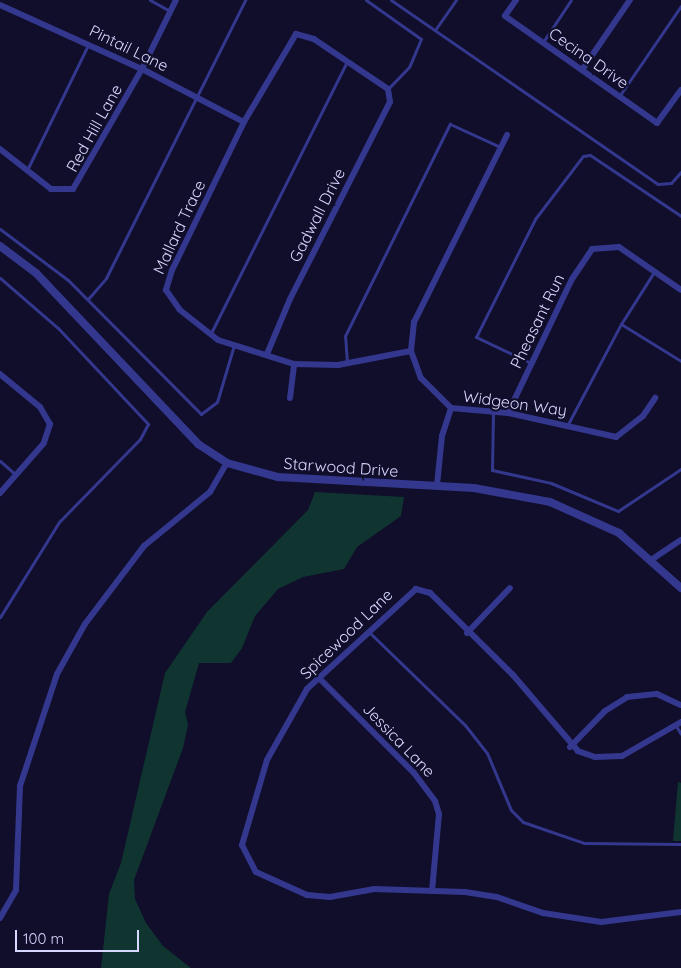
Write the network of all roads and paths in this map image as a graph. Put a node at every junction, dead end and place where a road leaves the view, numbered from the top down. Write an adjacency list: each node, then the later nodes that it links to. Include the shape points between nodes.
1 (150, 0): 12 (lane)
2 (176, 0): 12 (street, Red Hill Lane)
3 (245, 0): 22 (lane)
4 (366, 0): 19 (lane, via 421,39 409,67)
5 (391, 0): 13 (lane)
6 (456, 0): 13 (lane)
7 (516, 0): 14 (street, Cecina Drive, via 505,16)
8 (571, 0): 14 (lane)
9 (630, 0): 18 (street)
10 (0, 5): 15 (street, Pintail Lane)
11 (681, 6): 21 (lane)
12 (170, 11): 17 (street, Red Hill Lane)
13 (435, 30): 28 (lane, via 658,184 671,183)
14 (542, 42): 18 (street, Cecina Drive)
15 (89, 44): 17 (street, Pintail Lane); 27 (lane)
16 (347, 61): 19 (street, Mallard Trace); 23 (street, Mallard Trace, via 305,34 296,34); 37 (lane)
17 (142, 69): 22 (street, Pintail Lane); 27 (street, Red Hill Lane, via 73,189 51,189)
18 (582, 70): 21 (street, Cecina Drive)
19 (388, 89): 40 (street, Gadwall Drive, via 390,102 290,299)
20 (681, 90): 21 (street, Cecina Drive, via 657,123)
21 (619, 96)
22 (196, 97): 23 (street, Pintail Lane); 35 (lane, via 106,278)
23 (244, 122): 37 (street, Mallard Trace, via 166,290 180,310)
24 (507, 135): 25 (street, Widgeon Way)
25 (500, 147): 39 (street, Widgeon Way, via 428,288 414,322); 42 (lane, via 450,124 345,336)
26 (0, 149): 27 (street, Red Hill Lane)
27 (27, 170)
28 (681, 172)
29 (681, 216): 44 (lane, via 590,155 583,156 535,220 476,337)
30 (0, 229): 35 (lane, via 38,255)
31 (0, 246): 53 (street, Starwood Drive, via 36,273 198,444)
32 (654, 271): 34 (street); 36 (lane); 44 (street, Pheasant Run, via 619,247 596,246 572,279)
33 (0, 278): 62 (lane, via 58,328 148,424 140,439 59,522)
34 (681, 290)
35 (88, 300): 38 (lane, via 201,414 217,402)
36 (621, 324): 41 (lane); 51 (lane)
37 (210, 334): 38 (street, Mallard Trace)
38 (234, 345): 40 (street, Mallard Trace)
39 (411, 351): 42 (street, Mallard Trace); 48 (street, Widgeon Way, via 421,378)
40 (267, 354): 43 (street, Mallard Trace)
41 (681, 361)
42 (347, 363): 43 (street, Mallard Trace)
43 (294, 364): 46 (street)
44 (532, 364): 50 (street, Pheasant Run)
45 (0, 374): 55 (street, via 40,407 50,424 44,443)
46 (290, 398)
47 (655, 398): 51 (street, Widgeon Way, via 643,416 616,437)
48 (451, 408): 49 (street, Widgeon Way); 56 (street, via 442,436)
49 (492, 411): 50 (street, Widgeon Way); 54 (lane, via 492,470 551,483 618,511)
50 (508, 412): 51 (street, Widgeon Way)
51 (568, 424)
52 (0, 461): 55 (lane)
53 (227, 463): 56 (street, Starwood Drive, via 278,477 326,482); 73 (street, via 210,492 144,546 85,624 57,674 20,786 16,890)
54 (681, 469)
55 (14, 473): 57 (street)
56 (437, 485): 59 (street, Starwood Drive, via 550,502 619,533)
57 (0, 493)
58 (681, 540): 59 (street)
59 (651, 560): 61 (street, Starwood Drive)
60 (510, 588): 64 (street)
61 (681, 588)
62 (0, 617)
63 (368, 630): 64 (street, Spicewood Lane, via 416,589 430,593); 65 (street, Spicewood Lane); 70 (lane, via 465,726 487,753 511,810 523,822 584,844)
64 (467, 632): 69 (street, Spicewood Lane, via 535,699)
65 (318, 678): 71 (street, Jessica Lane, via 414,773 435,801 439,814); 71 (street, Spicewood Lane, via 283,726 267,760 242,836 243,854 267,880 307,895 330,897 374,888)
66 (681, 705): 69 (street, via 657,694 627,697 605,711)
67 (678, 724): 68 (lane); 69 (street, via 622,756 595,756)
68 (681, 734)
69 (570, 747)
70 (681, 844)
71 (432, 891): 72 (street, via 497,897 543,914 601,922)
72 (681, 912)
73 (0, 918)

